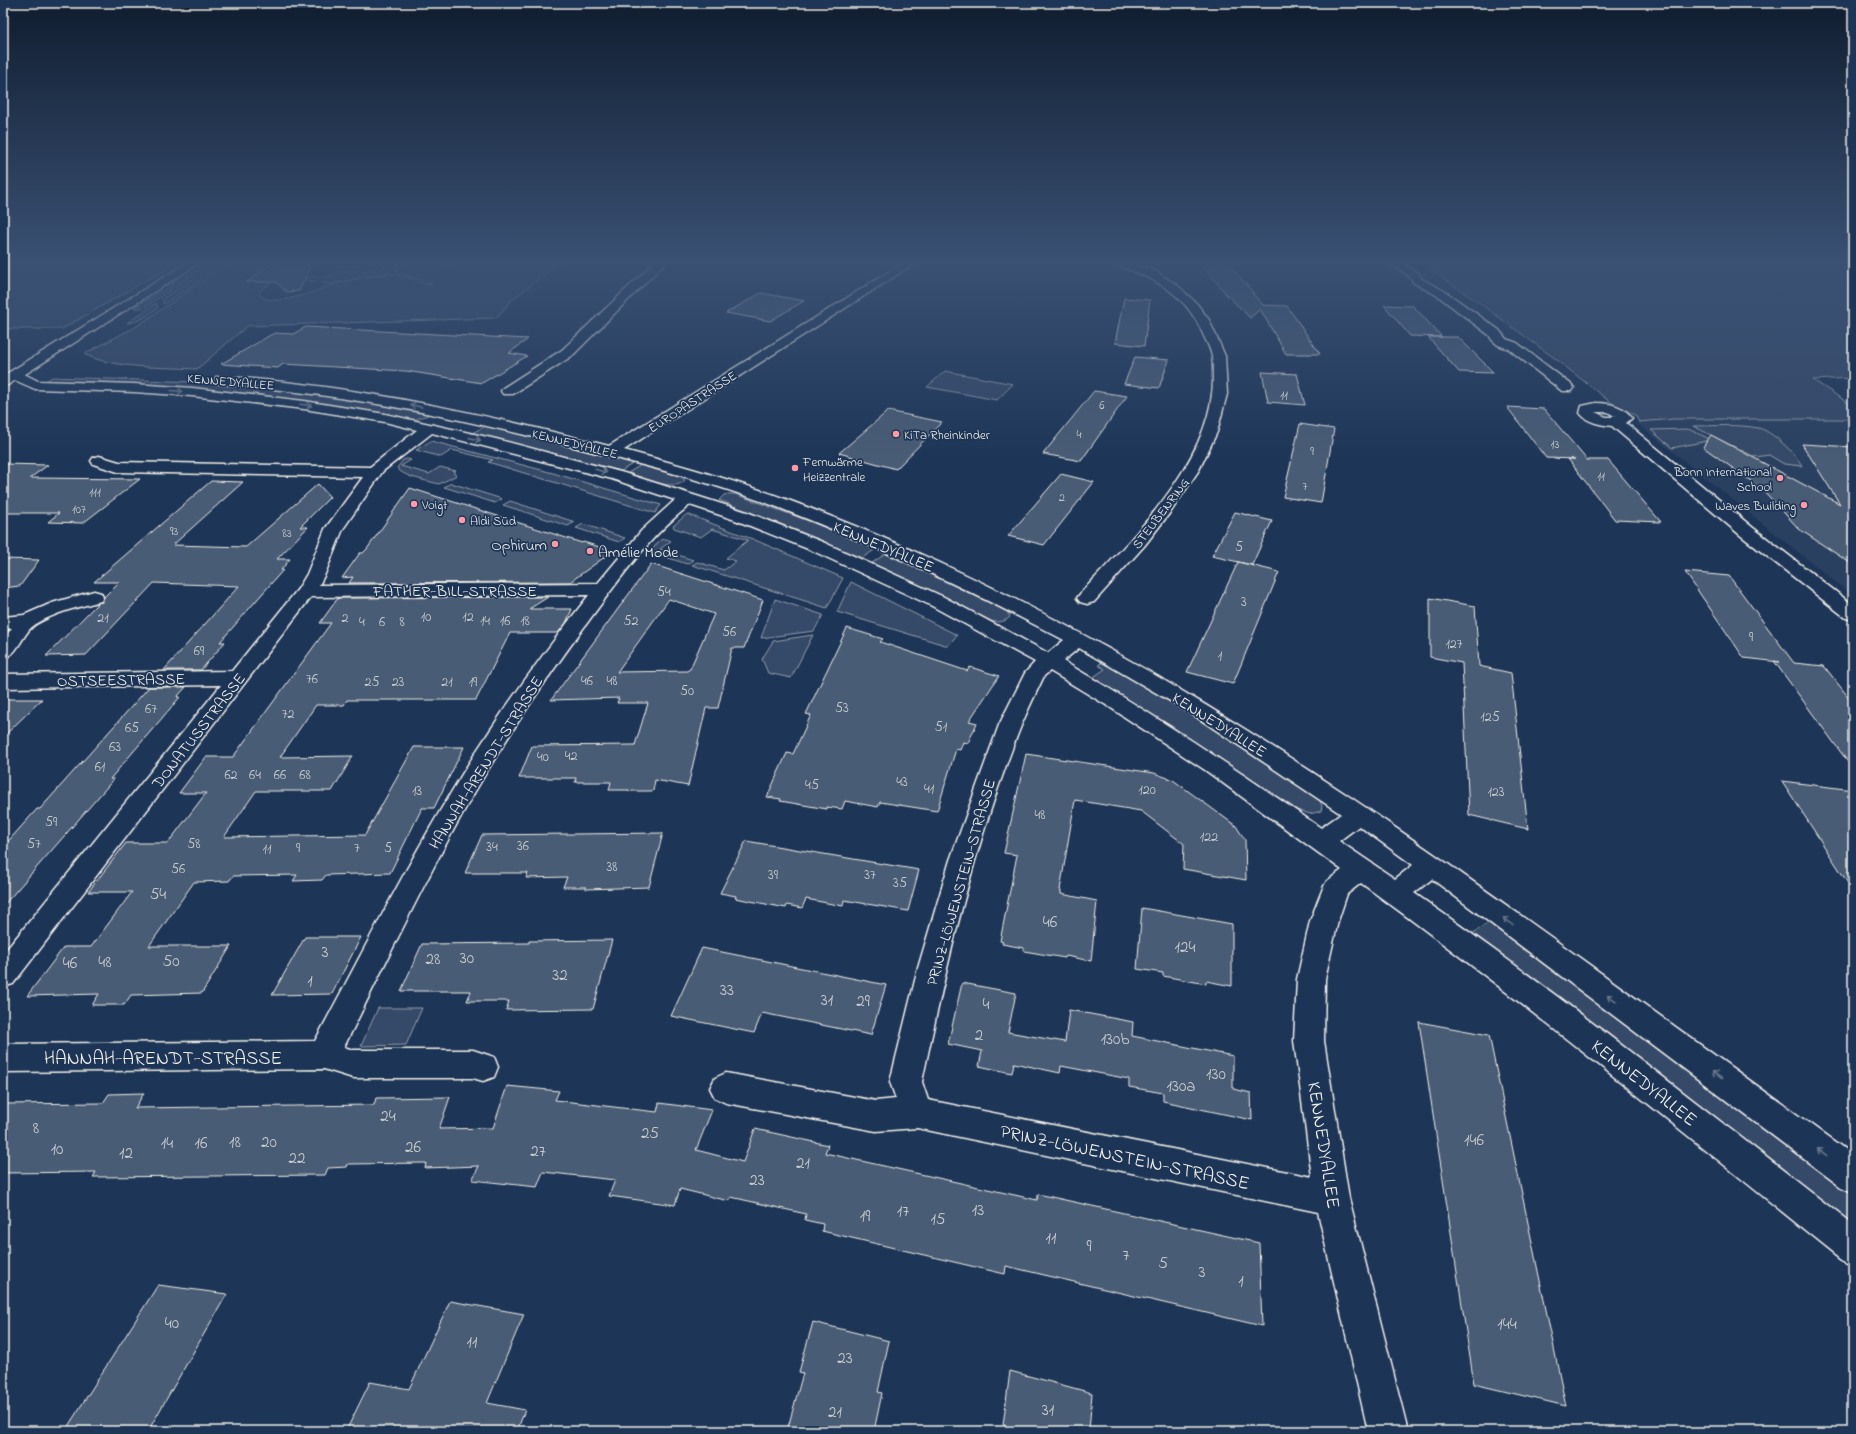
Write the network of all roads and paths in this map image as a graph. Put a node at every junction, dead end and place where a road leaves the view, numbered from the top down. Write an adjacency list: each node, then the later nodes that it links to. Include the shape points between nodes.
1 (91, 327): 7 (street, via 54,350)
2 (594, 327): 10 (street, via 567,353)
3 (808, 327): 13 (street, EUROPASTRASSE)
4 (1206, 327): 22 (street, STEUBENRING, via 1212,336 1219,362 1220,401 1211,429 1179,491 1148,531)
5 (1487, 327): 9 (street, via 1502,342 1513,346)
6 (50, 372): 7 (street)
7 (8, 373): 12 (street, KENNEDYALLEE, one-way to 12, via 35,384 238,396)
8 (205, 378): 12 (street, KENNEDYALLEE, one-way to 8, via 327,391)
9 (1567, 388)
10 (508, 391)
11 (1616, 422): 23 (street, via 1746,531)
12 (435, 424): 13 (street, KENNEDYALLEE, via 470,418); 15 (street, DONATUSSTRASSE, via 395,452); 18 (street, KENNEDYALLEE, one-way to 18)
13 (612, 451): 16 (street, KENNEDYALLEE)
14 (99, 461): 15 (street, via 118,467)
15 (373, 472): 20 (street, DONATUSSTRASSE, via 334,529 316,574)
16 (702, 477): 17 (street, KENNEDYALLEE); 18 (street)
17 (726, 485): 18 (street); 24 (street, KENNEDYALLEE, via 780,503 895,550)
18 (687, 498): 19 (street, HANNAH-ARENDT-STRASSE, via 654,529); 27 (street, KENNEDYALLEE, via 820,548 937,601)
19 (604, 589): 20 (street, FATHER-BILL-STRASSE); 39 (street, HANNAH-ARENDT-STRASSE, via 548,660 448,819)
20 (306, 591): 31 (street, DONATUSSTRASSE)
21 (94, 597): 25 (street, via 59,607)
22 (1087, 598)
23 (1853, 614)
24 (1038, 619): 27 (street); 28 (street, KENNEDYALLEE)
25 (28, 620): 26 (street); 29 (street)
26 (3, 623)
27 (1008, 639): 30 (street, KENNEDYALLEE)
28 (1078, 639): 30 (street); 33 (street, KENNEDYALLEE, via 1172,693 1287,765)
29 (3, 652)
30 (1048, 661): 34 (street, KENNEDYALLEE, via 1120,703); 43 (street, PRINZ-LÖWENSTEIN-STRASSE, via 1035,673 1010,726 963,860 932,968 906,1082)
31 (238, 678): 32 (street, OSTSEESTRASSE); 38 (street, DONATUSSTRASSE)
32 (3, 681)
33 (1359, 814): 34 (street); 35 (street, KENNEDYALLEE)
34 (1322, 840): 36 (street, KENNEDYALLEE)
35 (1432, 865): 37 (street); 44 (street, KENNEDYALLEE, one-way to 35)
36 (1361, 870): 37 (street, KENNEDYALLEE); 45 (street, KENNEDYALLEE, via 1336,888 1324,921 1311,979 1309,1041)
37 (1396, 893): 46 (street, KENNEDYALLEE, via 1612,1057)
38 (3, 975)
39 (324, 1055): 40 (street, HANNAH-ARENDT-STRASSE); 41 (street, HANNAH-ARENDT-STRASSE, via 354,1064 473,1064)
40 (3, 1058)
41 (484, 1067)
42 (726, 1088): 43 (street, PRINZ-LÖWENSTEIN-STRASSE, via 876,1116)
43 (917, 1113): 45 (street, PRINZ-LÖWENSTEIN-STRASSE)
44 (1853, 1175)
45 (1332, 1198): 47 (street, KENNEDYALLEE)
46 (1853, 1246)
47 (1388, 1431)

